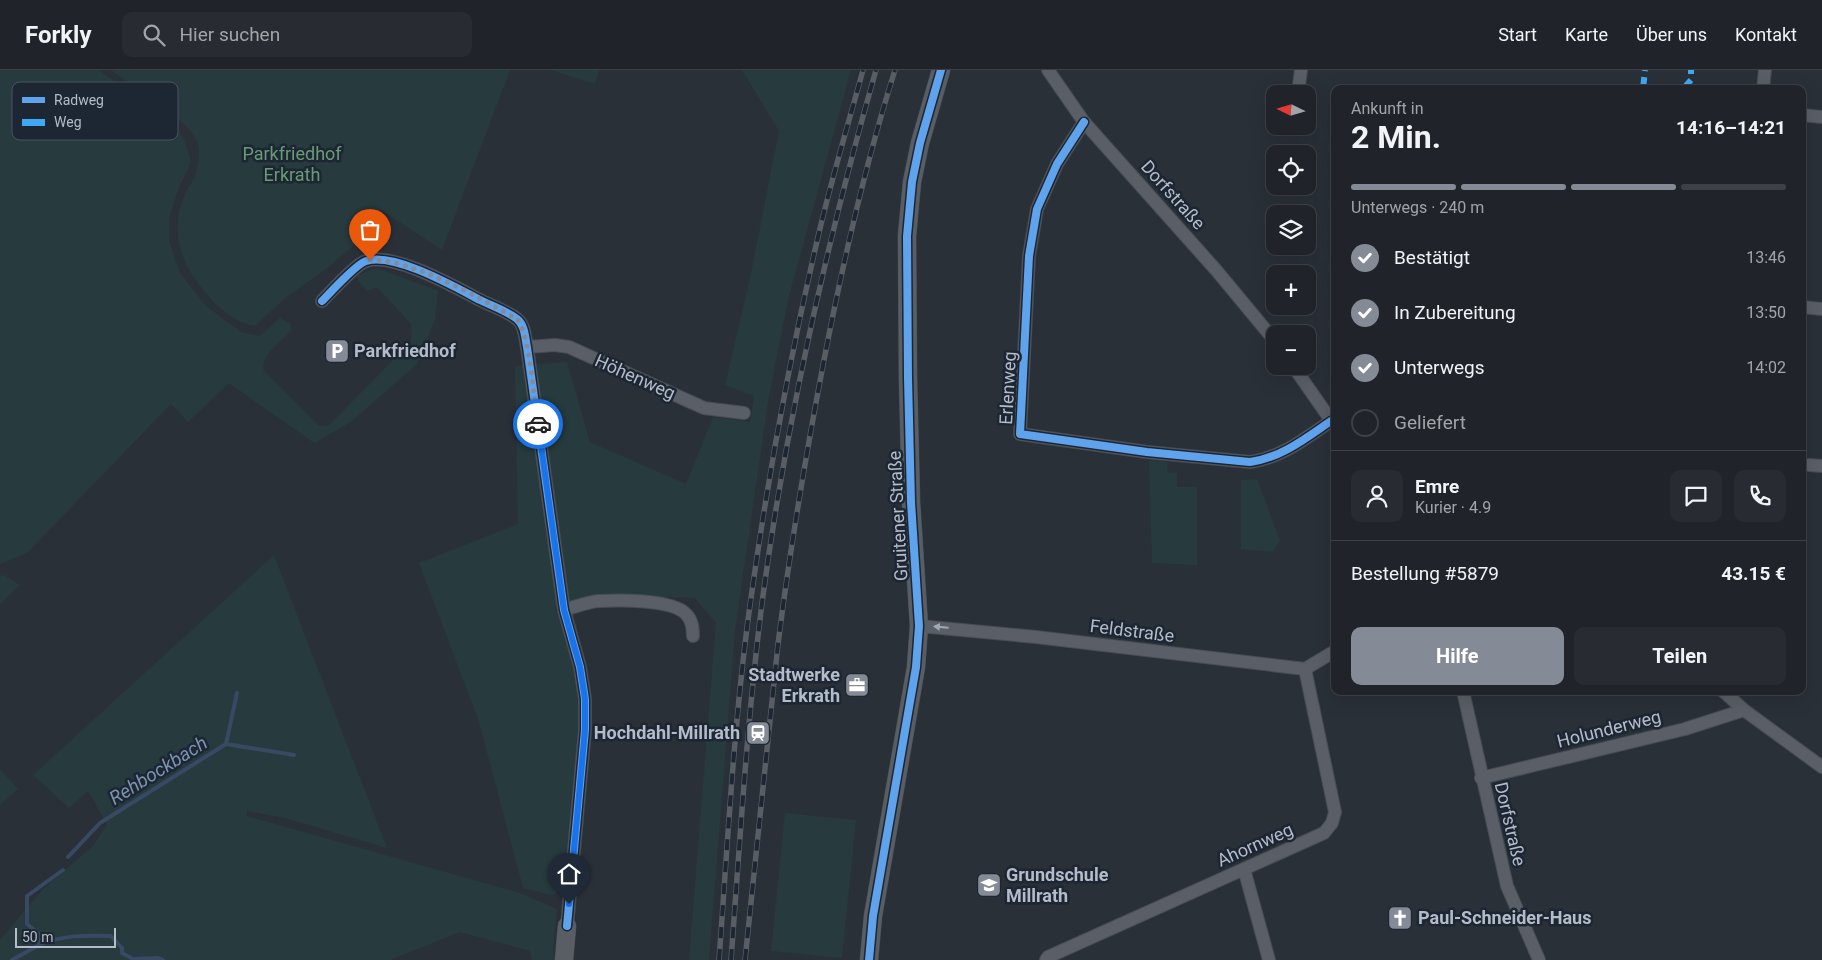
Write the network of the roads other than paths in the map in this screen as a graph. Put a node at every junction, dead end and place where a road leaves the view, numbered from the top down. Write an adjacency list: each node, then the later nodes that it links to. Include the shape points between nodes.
1 (941, 70): 20 (main road, Gruitener Straße, via 920,142 907,236 912,515)
2 (1048, 70): 9 (street, Dorfstraße)
3 (1300, 70): 5 (street)
4 (1765, 70): 6 (street)
5 (1299, 85)
6 (1763, 85)
7 (1806, 115): 8 (street)
8 (1822, 117)
9 (1084, 122): 13 (street, Dorfstraße); 18 (street, Erlenweg, via 1057,164 1037,209 1030,256 1020,434 1147,452 1250,462 1290,449)
10 (322, 301): 14 (street, via 361,263 370,260 392,262 430,274 517,319 522,324)
11 (1806, 307): 12 (street)
12 (1822, 309)
13 (1266, 330)
14 (527, 347): 16 (street, Höhenweg, via 556,344 568,347 704,408); 19 (street)
15 (1299, 375): 17 (street)
16 (744, 413)
17 (1331, 421)
18 (1331, 425)
19 (564, 610): 21 (street, via 596,601 669,605 686,613 692,623); 30 (street, via 585,699)
20 (920, 626): 23 (street, Feldstraße, one-way to 20); 32 (main road, Gruitener Straße, via 916,668 873,916)
21 (693, 636)
22 (1331, 653): 23 (street)
23 (1305, 669): 29 (street, Ahornweg, via 1335,812 1332,823 1324,833)
24 (1464, 695): 28 (street, Dorfstraße)
25 (1727, 695): 26 (street)
26 (1744, 710): 27 (street); 28 (street, Holunderweg, via 1666,734)
27 (1822, 767)
28 (1482, 778): 35 (street, Dorfstraße, via 1507,886)
29 (1244, 869): 33 (street, Ahornweg); 34 (street)
30 (567, 926): 31 (main road)
31 (564, 960)
32 (869, 960)
33 (1046, 960)
34 (1269, 960)
35 (1540, 960)

